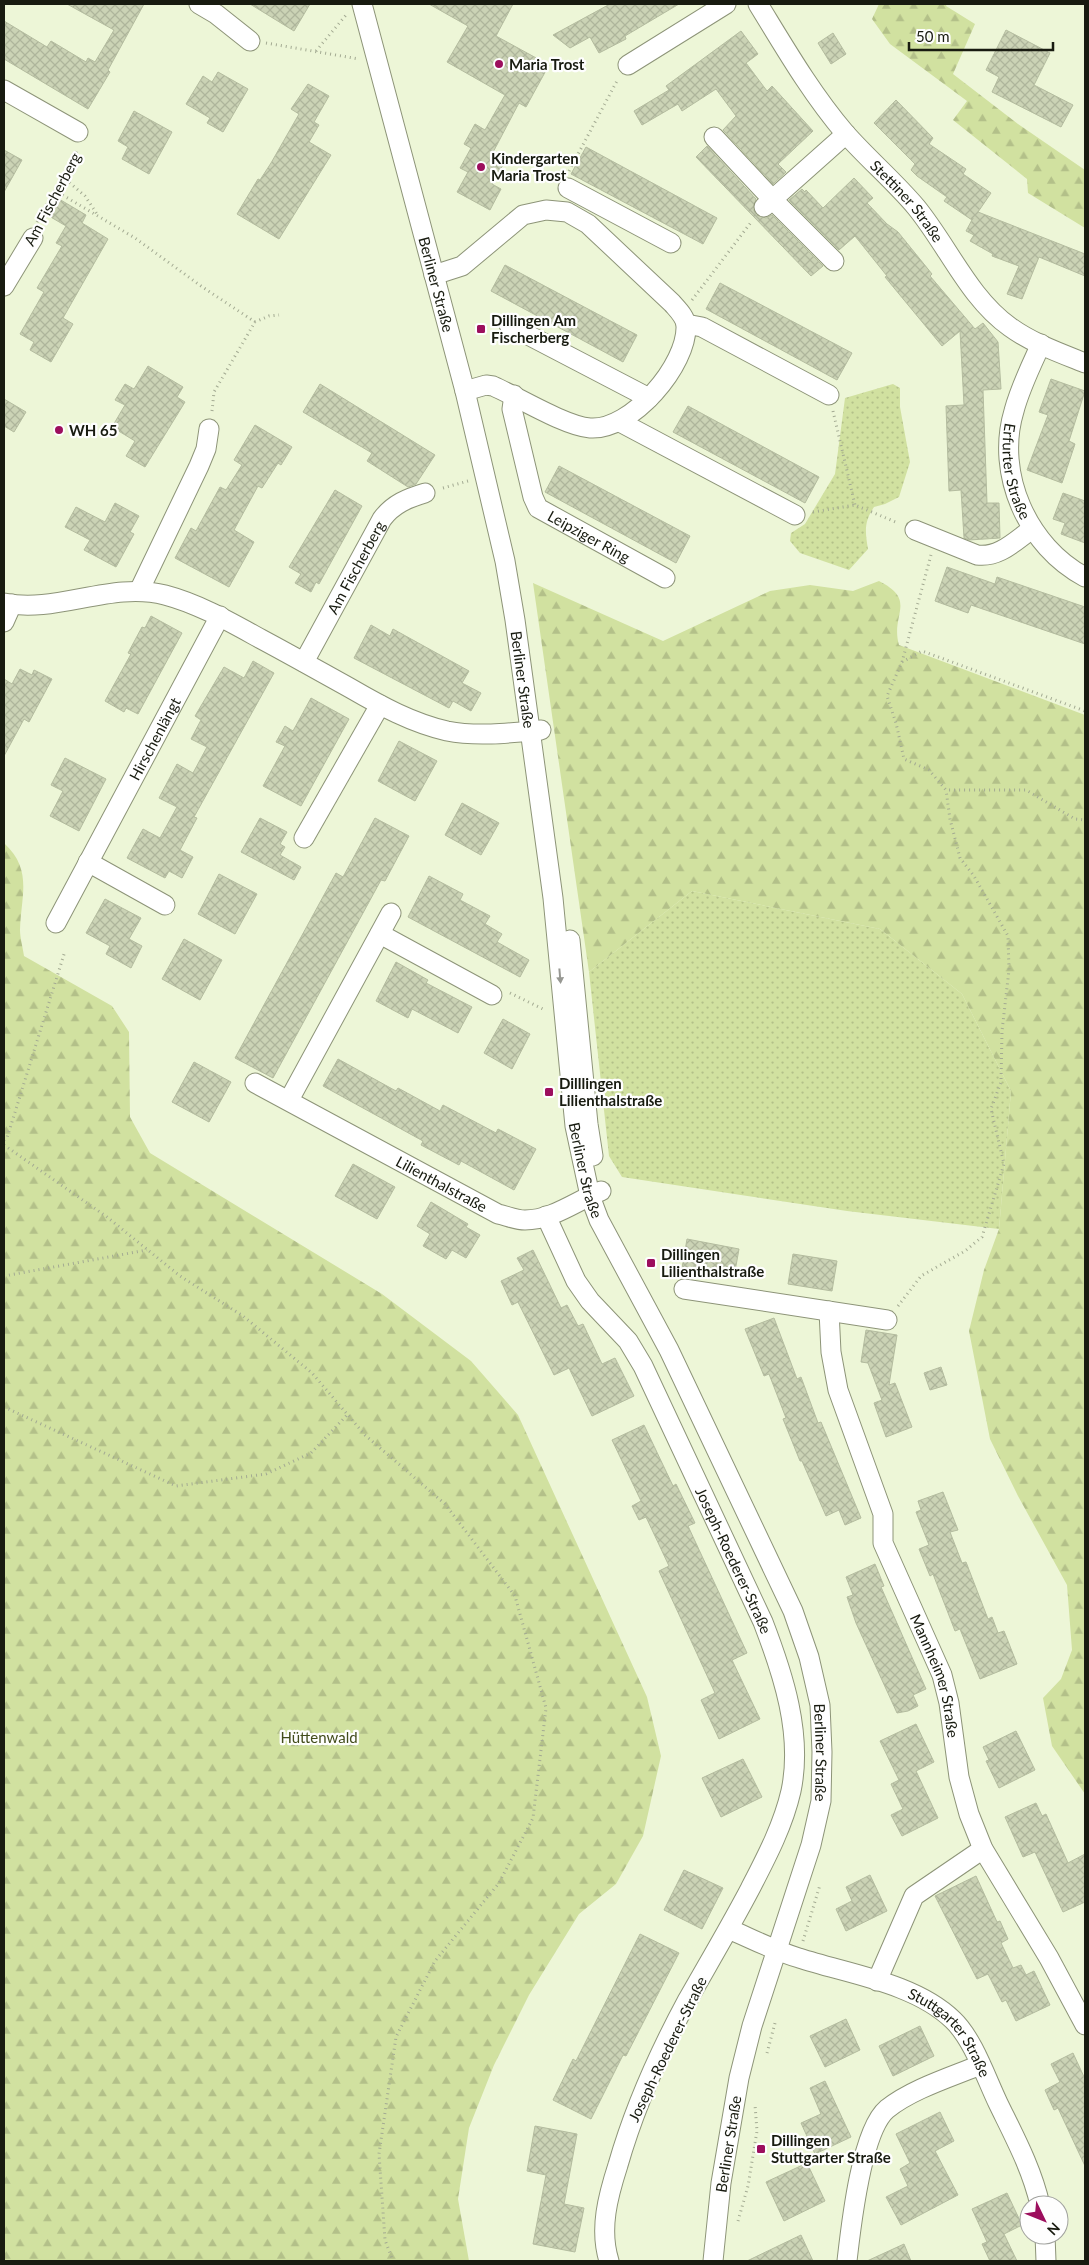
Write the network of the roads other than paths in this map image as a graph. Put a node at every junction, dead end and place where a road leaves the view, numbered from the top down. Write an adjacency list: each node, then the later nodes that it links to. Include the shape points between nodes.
1 (199, 4): 6 (street)
2 (375, 4): 19 (street, Berliner Straße)
3 (726, 4): 7 (street)
4 (758, 4): 10 (street, Stettiner Straße, via 798,69)
5 (356, 7): 19 (street, Berliner Straße, via 377,62)
6 (250, 41)
7 (628, 64)
8 (4, 90): 9 (street, Am Fischerberg)
9 (78, 132)
10 (846, 134): 13 (street); 23 (street, Stettiner Straße, via 916,208 994,313 1010,327)
11 (714, 137): 13 (street)
12 (568, 188): 14 (street)
13 (768, 203): 18 (street)
14 (635, 225): 16 (street); 17 (street)
15 (33, 238): 20 (street, Am Fischerberg)
16 (671, 243)
17 (610, 244): 19 (street, via 588,224 567,212 546,210 523,215 462,266); 21 (street, via 672,302)
18 (834, 261)
19 (440, 273): 25 (street, Berliner Straße)
20 (4, 286)
21 (684, 319): 27 (street); 28 (street, via 683,343 672,368)
22 (510, 324): 28 (street)
23 (1041, 344): 24 (street, Stettiner Straße); 33 (street, Erfurter Straße, via 1013,412 1008,447 1012,479)
24 (1085, 363)
25 (470, 389): 26 (street, via 492,386); 43 (street, Berliner Straße); 43 (street, Berliner Straße, via 504,498 517,559)
26 (514, 395): 29 (street, via 569,423 590,428); 36 (street, Leipziger Ring, via 512,409 538,508)
27 (829, 395)
28 (649, 398): 29 (street)
29 (620, 422): 32 (street)
30 (209, 429): 37 (street, via 200,466)
31 (425, 493): 41 (street, Am Fischerberg, via 405,499 382,519)
32 (795, 515)
33 (1032, 529): 34 (street, via 1001,551 987,556); 35 (street, Erfurter Straße, via 1054,553)
34 (915, 530)
35 (1085, 577)
36 (665, 578)
37 (139, 591): 38 (street, via 39,604); 39 (street, via 188,602)
38 (8, 604): 40 (street)
39 (220, 616): 41 (street); 45 (street, Hirschenlängt)
40 (4, 622)
41 (304, 662): 42 (street)
42 (380, 705): 43 (street, via 415,722 448,731 484,734); 44 (street)
43 (537, 731): 53 (street, Berliner Straße, via 566,896); 53 (street, Berliner Straße, one-way to 53, via 575,1126 581,1162)
44 (304, 838)
45 (88, 862): 46 (street); 48 (street, Hirschenlängt)
46 (165, 905)
47 (391, 913): 49 (street)
48 (56, 923)
49 (380, 934): 50 (street); 52 (street)
50 (492, 995)
51 (255, 1083): 52 (street, Lilienthalstraße)
52 (289, 1100): 54 (street, Lilienthalstraße, via 498,1214 522,1220)
53 (596, 1193): 54 (street, Lilienthalstraße); 60 (street, Berliner Straße, via 647,1294 669,1350 793,1611 810,1657 820,1704 820,1801 811,1845)
54 (546, 1216): 59 (street, Joseph-Roederer-Straße, via 576,1281 590,1301 628,1341 643,1366 763,1622 786,1689 792,1726 791,1790 762,1866)
55 (684, 1289): 56 (street)
56 (829, 1312): 57 (street); 58 (street, Mannheimer Straße, via 831,1352 838,1390 883,1514 883,1543 942,1675 959,1777)
57 (887, 1320)
58 (983, 1849): 61 (street, via 914,1896); 62 (street, Mannheimer Straße)
59 (728, 1929): 60 (street); 66 (street, Joseph-Roederer-Straße, via 686,2004 626,2136 604,2223)
60 (777, 1950): 61 (street, Stuttgarter Straße); 67 (street, Berliner Straße, via 739,2078 721,2183)
61 (877, 1981): 63 (street, Stuttgarter Straße, via 921,1997 941,2009 955,2021)
62 (1085, 2024)
63 (980, 2065): 64 (street, Stuttgarter Straße); 68 (street, via 903,2098 886,2110 874,2127 865,2147)
64 (1038, 2195)
65 (1045, 2245): 69 (street)
66 (609, 2261)
67 (713, 2261)
68 (847, 2261)
69 (1046, 2261)

